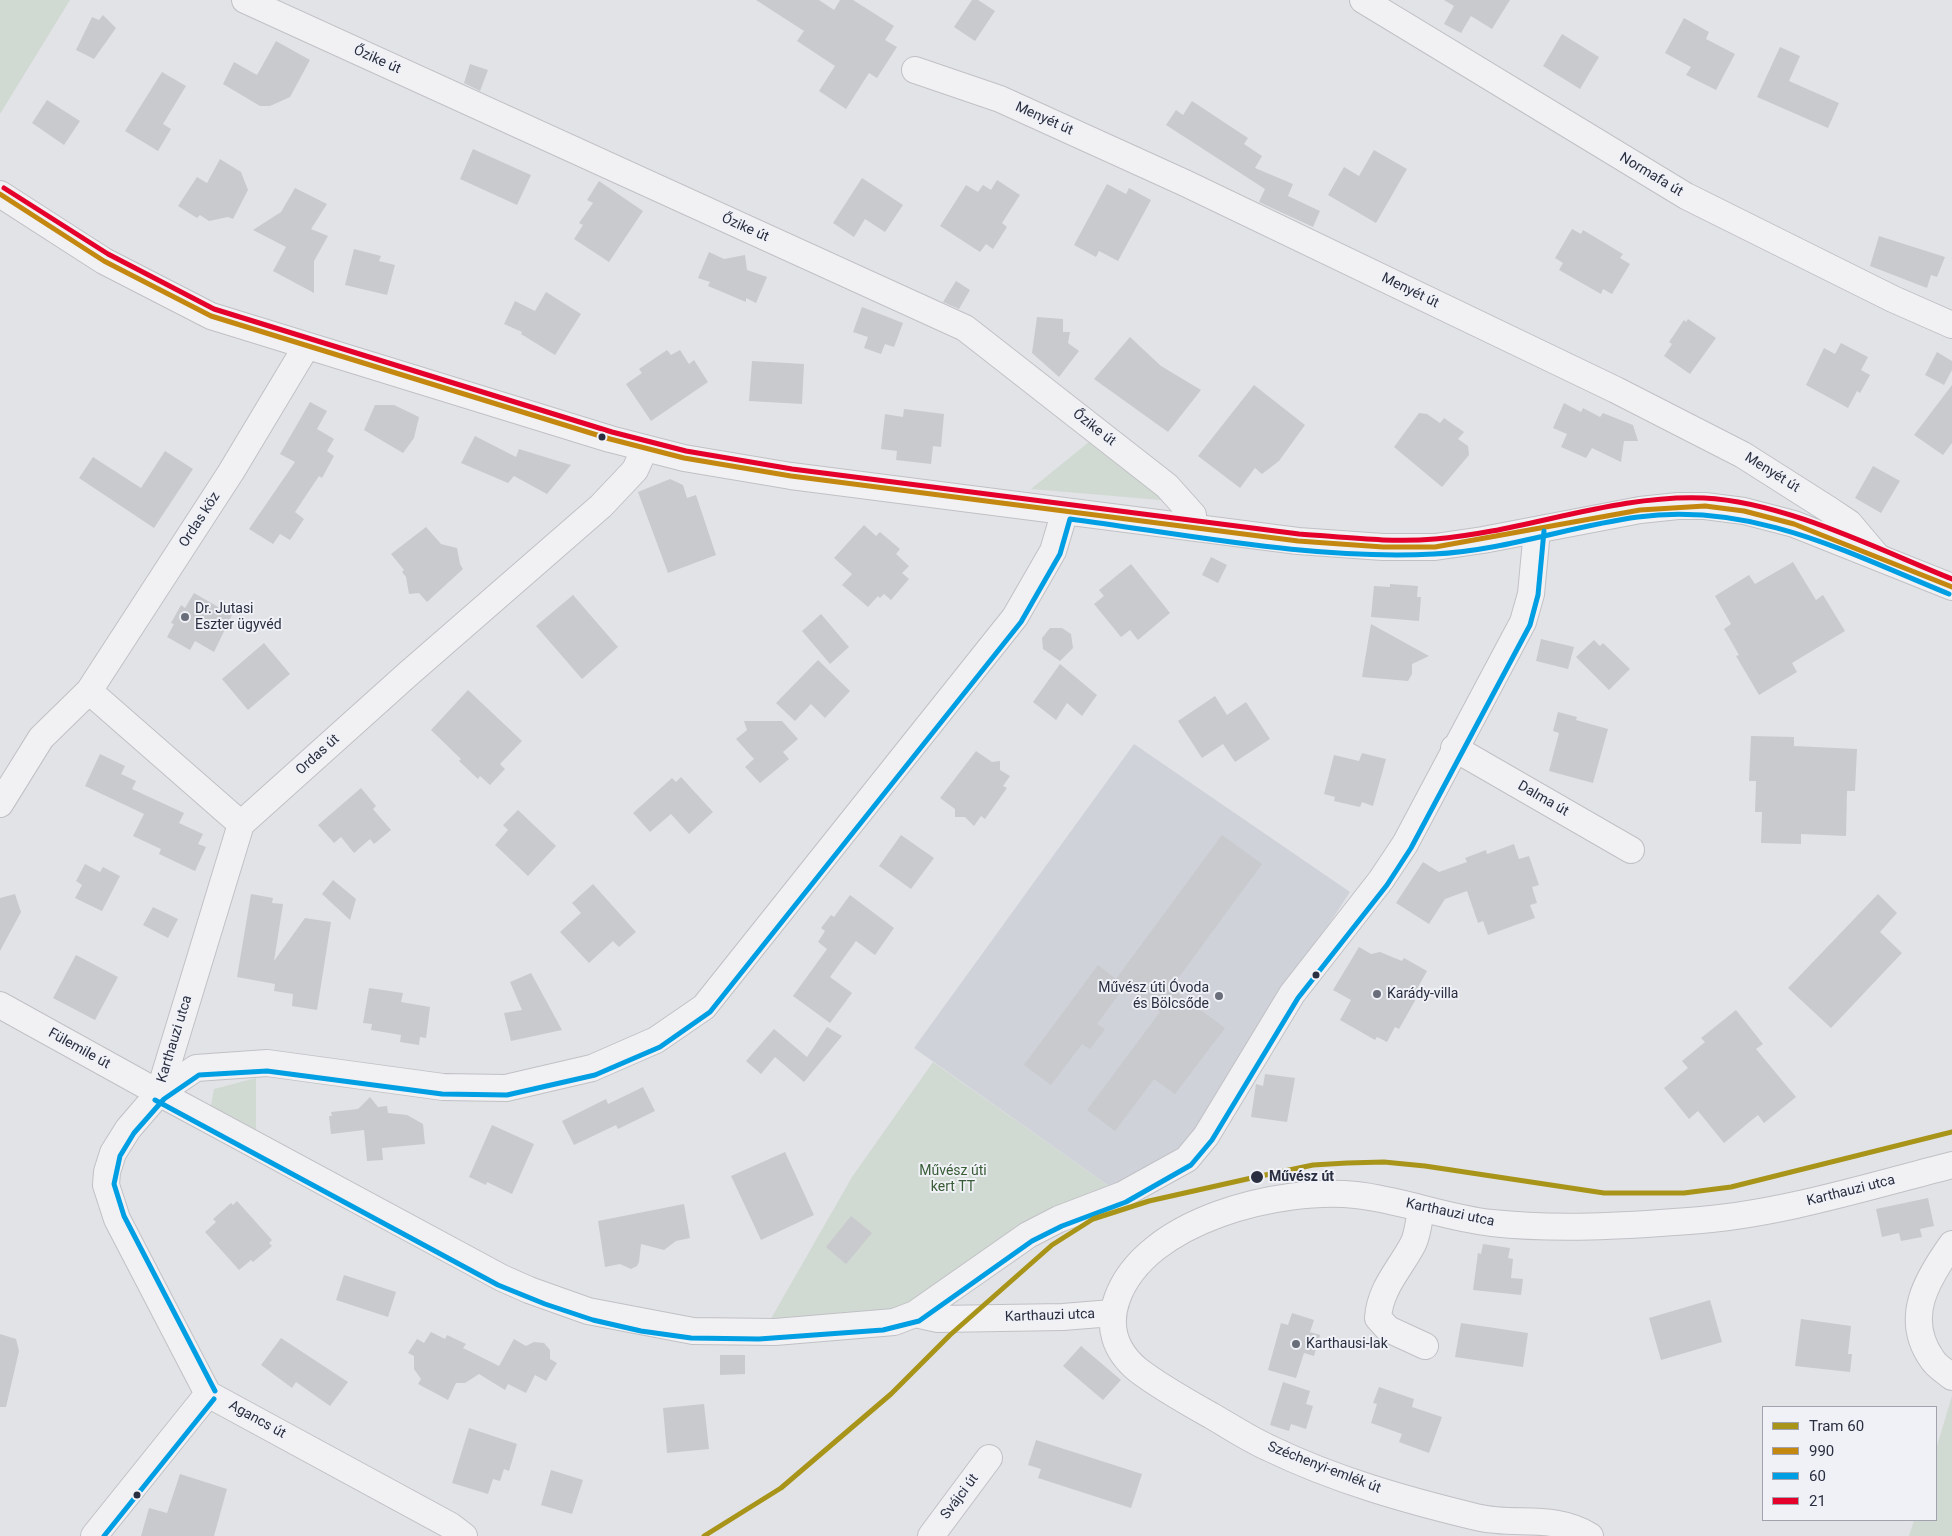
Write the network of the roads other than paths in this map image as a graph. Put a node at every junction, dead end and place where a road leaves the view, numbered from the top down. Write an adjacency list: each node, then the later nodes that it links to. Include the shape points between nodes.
1 (245, 0): 9 (street, Őzike út, via 965,328 1167,486 1194,515)
2 (1363, 0): 5 (street, Normafa út, via 1686,196)
3 (915, 70): 11 (street, Menyét út, via 1000,100 1185,183 1624,394 1743,455 1828,508 1849,523)
4 (0, 194): 6 (street, via 104,261 174,299 211,316)
5 (1952, 325)
6 (306, 347): 7 (street); 13 (street, Ordas köz, via 231,472)
7 (645, 448): 8 (street, via 791,476); 16 (street, Ordas út, via 635,470 601,506)
8 (1065, 511): 9 (street); 19 (street, via 1053,550 1015,617 704,1007 656,1040 592,1068 506,1088 443,1087 267,1063 196,1068)
9 (1192, 527): 10 (street, via 1298,541 1383,547 1436,547)
10 (1537, 530): 11 (street, via 1640,510 1705,506 1744,511 1794,524); 14 (street, via 1531,594 1523,622)
11 (1879, 558): 12 (street)
12 (1952, 587)
13 (89, 691): 15 (street, via 41,738); 16 (street)
14 (1454, 748): 17 (street, Dalma út); 24 (street, via 1405,844 1292,994 1206,1136 1187,1160 1122,1195 1058,1219 1028,1235)
15 (0, 804)
16 (241, 824): 19 (street, Karthauzi utca)
17 (1632, 850)
18 (0, 1005): 19 (street, Fülemile út)
19 (159, 1093): 24 (street, Karthauzi utca, via 502,1278 588,1311 665,1327 722,1332 775,1332 894,1322); 27 (street, via 112,1153 106,1185 117,1219)
20 (1952, 1165): 21 (street, Karthauzi utca, via 1756,1213 1694,1221 1628,1225 1516,1225 1488,1223)
21 (1421, 1209): 23 (street, Karthauzi utca, via 1388,1200 1331,1193 1265,1200 1235,1209 1202,1221 1156,1248 1130,1275 1117,1296); 25 (street, via 1414,1243 1391,1276 1379,1306 1378,1318 1388,1329)
22 (1952, 1244): 26 (street, via 1929,1280 1917,1319 1921,1340 1932,1361)
23 (1112, 1313): 24 (street, Karthauzi utca, via 938,1319); 32 (street, Széchenyi-emlék út, via 1112,1332 1119,1351 1136,1369 1194,1407 1268,1448 1312,1467 1409,1500 1484,1519 1553,1521)
24 (914, 1314)
25 (1425, 1346)
26 (1952, 1377)
27 (208, 1394): 29 (street); 30 (street, Agancs út)
28 (989, 1458): 31 (street, Svájci út)
29 (94, 1536)
30 (464, 1536)
31 (931, 1536)
32 (1590, 1536)

